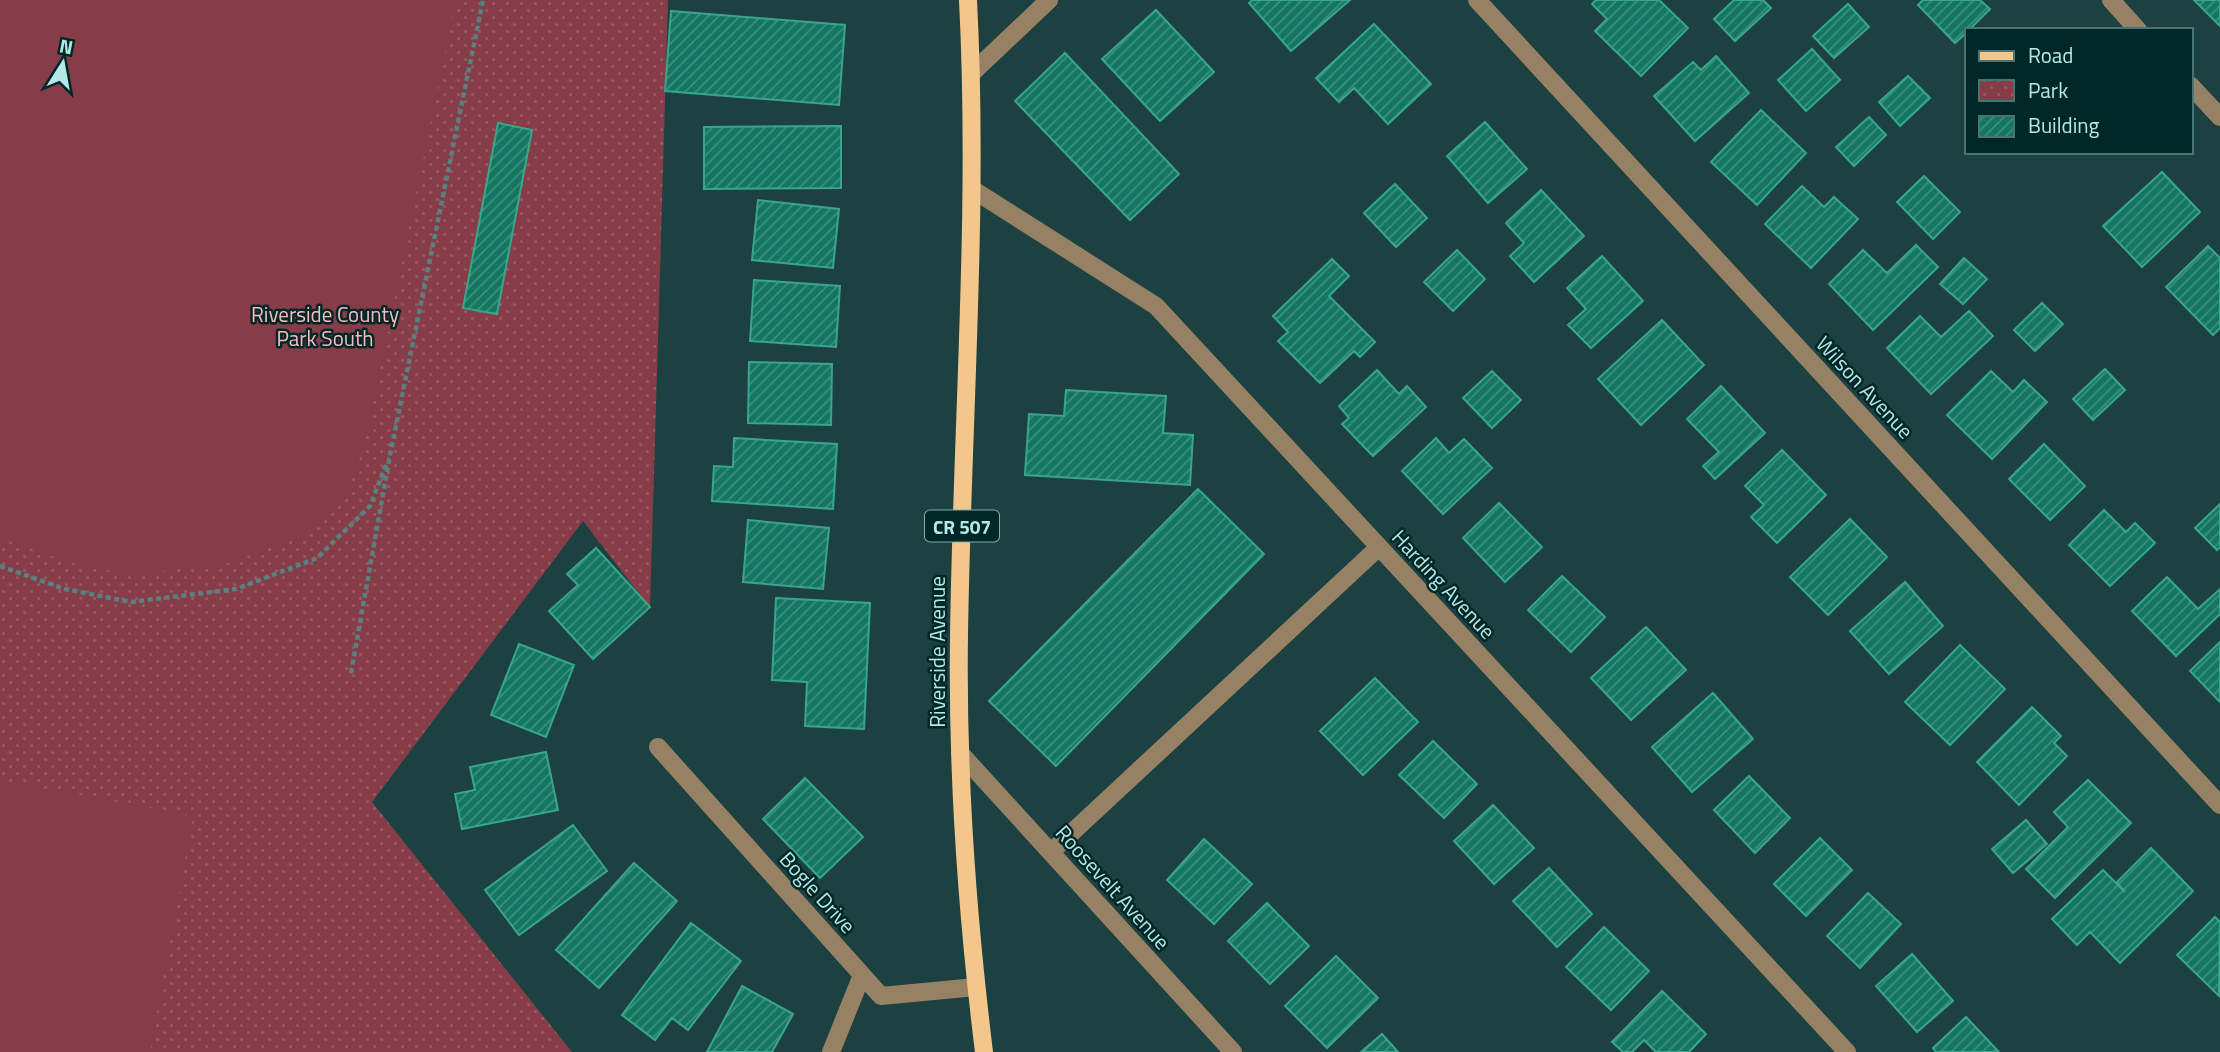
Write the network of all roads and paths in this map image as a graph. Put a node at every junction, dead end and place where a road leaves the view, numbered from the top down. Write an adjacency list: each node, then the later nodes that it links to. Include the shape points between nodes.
1 (483, 0): 11 (path)
2 (968, 0): 7 (main road, Riverside Avenue / CR 507)
3 (1049, 0): 7 (street)
4 (1477, 0): 17 (street, Wilson Avenue)
5 (2111, 0): 6 (street)
6 (2136, 28)
7 (972, 73): 10 (main road, Riverside Avenue / CR 507)
8 (2192, 87): 9 (street)
9 (2220, 117)
10 (972, 189): 12 (street, Harding Avenue, via 1156,306); 16 (main road, Riverside Avenue / CR 507)
11 (390, 454): 13 (path, via 370,506 317,558 236,589 131,602 65,589); 14 (path)
12 (1379, 547): 18 (street); 24 (street, Harding Avenue)
13 (0, 566)
14 (351, 673)
15 (658, 747): 19 (street, Bogle Drive)
16 (960, 752): 18 (street, Roosevelt Avenue); 20 (main road, Riverside Avenue / CR 507)
17 (2220, 805)
18 (1051, 852): 23 (street, Roosevelt Avenue)
19 (862, 975): 20 (street, Bogle Drive, via 881,996); 21 (street)
20 (976, 987): 22 (main road, Riverside Avenue / CR 507)
21 (831, 1052)
22 (984, 1052)
23 (1233, 1052)
24 (1847, 1052)

